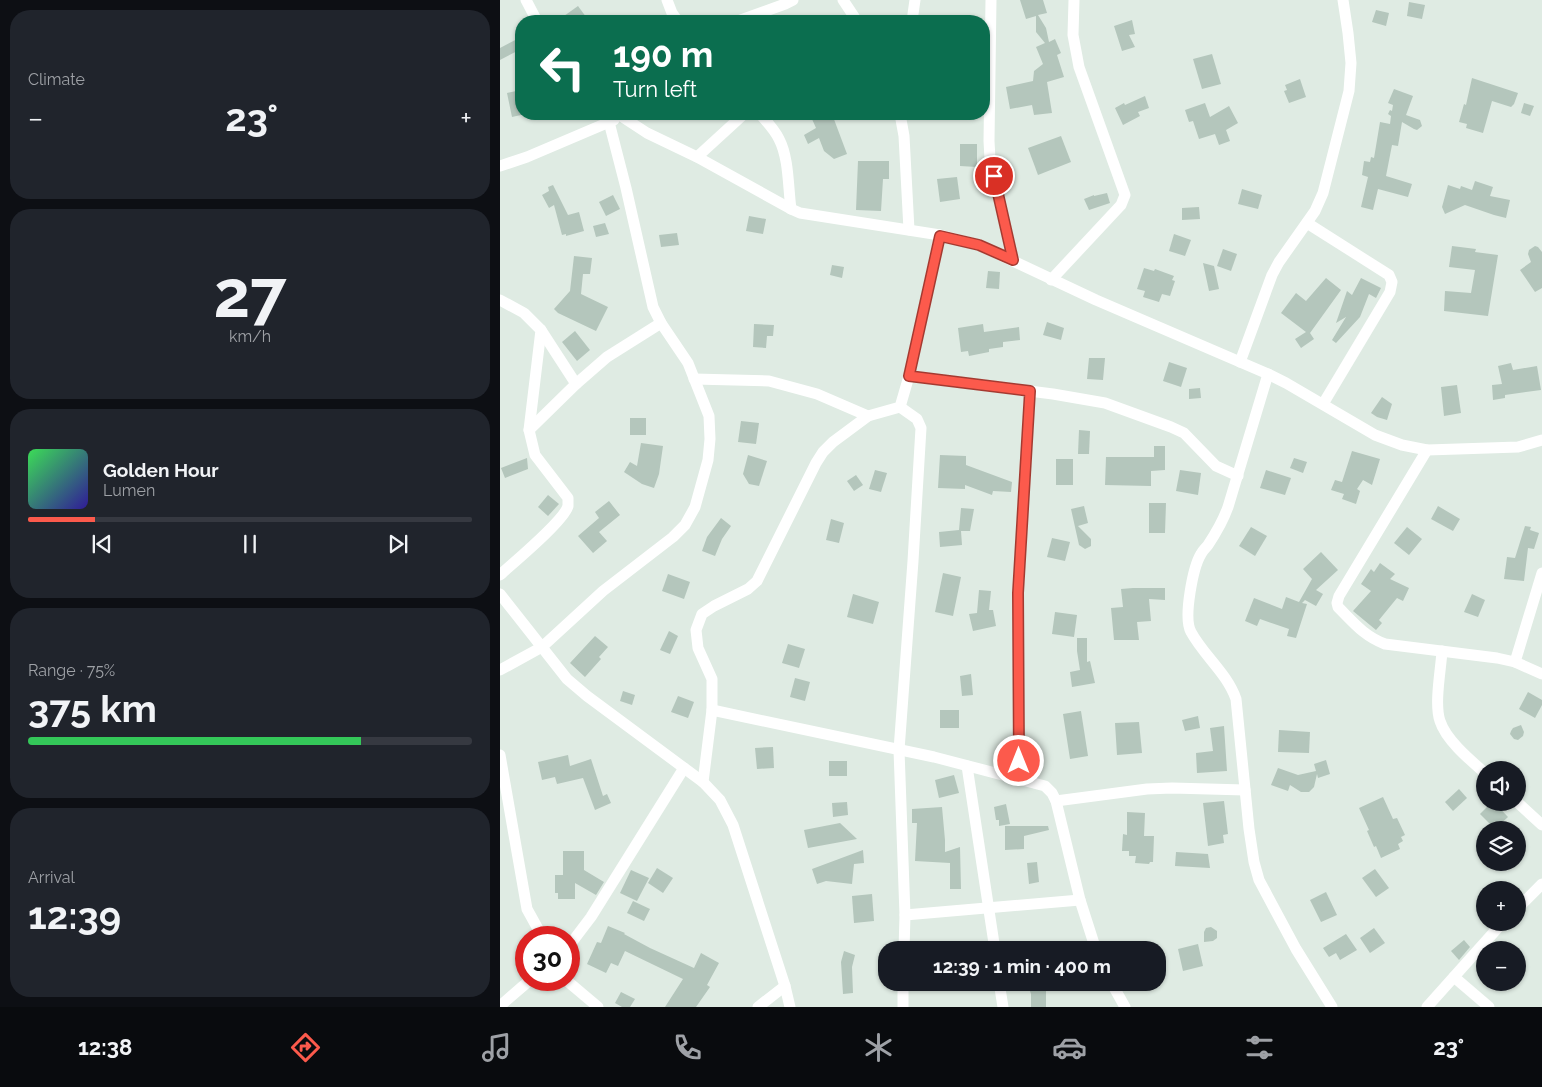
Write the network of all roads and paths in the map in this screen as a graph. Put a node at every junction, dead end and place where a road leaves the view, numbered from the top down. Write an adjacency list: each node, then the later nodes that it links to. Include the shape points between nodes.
1 (526, 0): 9 (street)
2 (666, 0): 10 (street)
3 (792, 0): 11 (street)
4 (843, 0): 12 (street)
5 (915, 0): 13 (street)
6 (991, 0): 14 (street)
7 (1074, 0): 29 (street, via 1073,35 1079,67 1125,195 1121,205)
8 (1343, 0): 25 (street, via 1351,64 1349,91 1323,193)
9 (534, 15)
10 (674, 15)
11 (753, 15)
12 (853, 15)
13 (913, 15)
14 (990, 70)
15 (612, 120): 21 (street)
16 (628, 120): 22 (street)
17 (737, 120): 22 (street)
18 (765, 120): 24 (street, via 785,153)
19 (901, 120): 26 (street)
20 (989, 120): 28 (street, via 990,159)
21 (609, 122): 23 (street); 31 (street, via 648,290)
22 (697, 157): 24 (street)
23 (500, 166)
24 (791, 209): 26 (street)
25 (1307, 222): 33 (street, via 1272,275); 39 (street, via 1389,275 1392,282 1390,292)
26 (909, 230): 27 (street)
27 (940, 236): 28 (street, via 979,245); 35 (street)
28 (1013, 260): 29 (street)
29 (1051, 280): 33 (street)
30 (500, 300): 32 (street, via 524,313)
31 (661, 323): 36 (street, via 688,363); 37 (street, via 607,357)
32 (541, 330): 37 (street); 42 (street)
33 (1240, 362): 34 (street)
34 (1268, 374): 39 (street); 45 (street)
35 (909, 376): 38 (street); 40 (street)
36 (694, 379): 41 (street, via 769,381 817,394); 49 (street, via 709,416 710,440 695,507 673,537 604,590)
37 (576, 384): 42 (street)
38 (1030, 391): 45 (street, via 1105,403 1171,427 1184,434 1216,466); 60 (street, via 1018,593)
39 (1323, 404): 44 (street, via 1375,436)
40 (900, 407): 41 (street); 55 (street, via 917,419 921,428)
41 (868, 416): 54 (street, via 823,452 757,581 702,614 696,630 698,648 712,679)
42 (529, 430): 47 (street, via 535,455 568,498 568,507 539,540)
43 (1542, 440): 44 (street, via 1518,447)
44 (1427, 450): 50 (street, via 1337,602 1338,607 1372,639 1385,644)
45 (1238, 476): 62 (street, via 1223,521 1197,563 1187,621 1190,631 1236,699)
46 (1542, 573): 51 (street)
47 (500, 575)
48 (500, 594): 49 (street)
49 (542, 647): 52 (street); 59 (street, via 567,679 581,691)
50 (1442, 651): 51 (street); 57 (street, via 1439,719 1445,732)
51 (1514, 662): 53 (street)
52 (500, 670)
53 (1542, 674)
54 (712, 710): 55 (street); 61 (street)
55 (899, 750): 58 (street); 70 (street)
56 (500, 755): 71 (street, via 527,909)
57 (1476, 764)
58 (967, 766): 60 (street); 69 (street)
59 (684, 768): 61 (street); 73 (street)
60 (1019, 780): 63 (street, via 1045,786)
61 (703, 782): 78 (street, via 720,800 733,825)
62 (1245, 790): 63 (street, via 1155,788); 91 (street, via 1259,880)
63 (1056, 801): 67 (street)
64 (1526, 810): 65 (street)
65 (1542, 825)
66 (1542, 884): 68 (street)
67 (1080, 900): 69 (street); 76 (street)
68 (1526, 900)
69 (989, 909): 70 (street); 75 (street)
70 (905, 915): 74 (street)
71 (536, 926)
72 (1495, 931): 77 (street)
73 (580, 932)
74 (904, 941)
75 (993, 941)
76 (1093, 941)
77 (1454, 977): 92 (street); 93 (street)
78 (785, 986): 86 (street); 87 (street)
79 (517, 991): 84 (street)
80 (579, 991): 85 (street)
81 (904, 991): 88 (street)
82 (1000, 991): 89 (street)
83 (1115, 991): 90 (street)
84 (500, 1006)
85 (598, 1007)
86 (758, 1007)
87 (790, 1007)
88 (903, 1007)
89 (1002, 1007)
90 (1125, 1007)
91 (1332, 1007)
92 (1427, 1007)
93 (1489, 1007)

